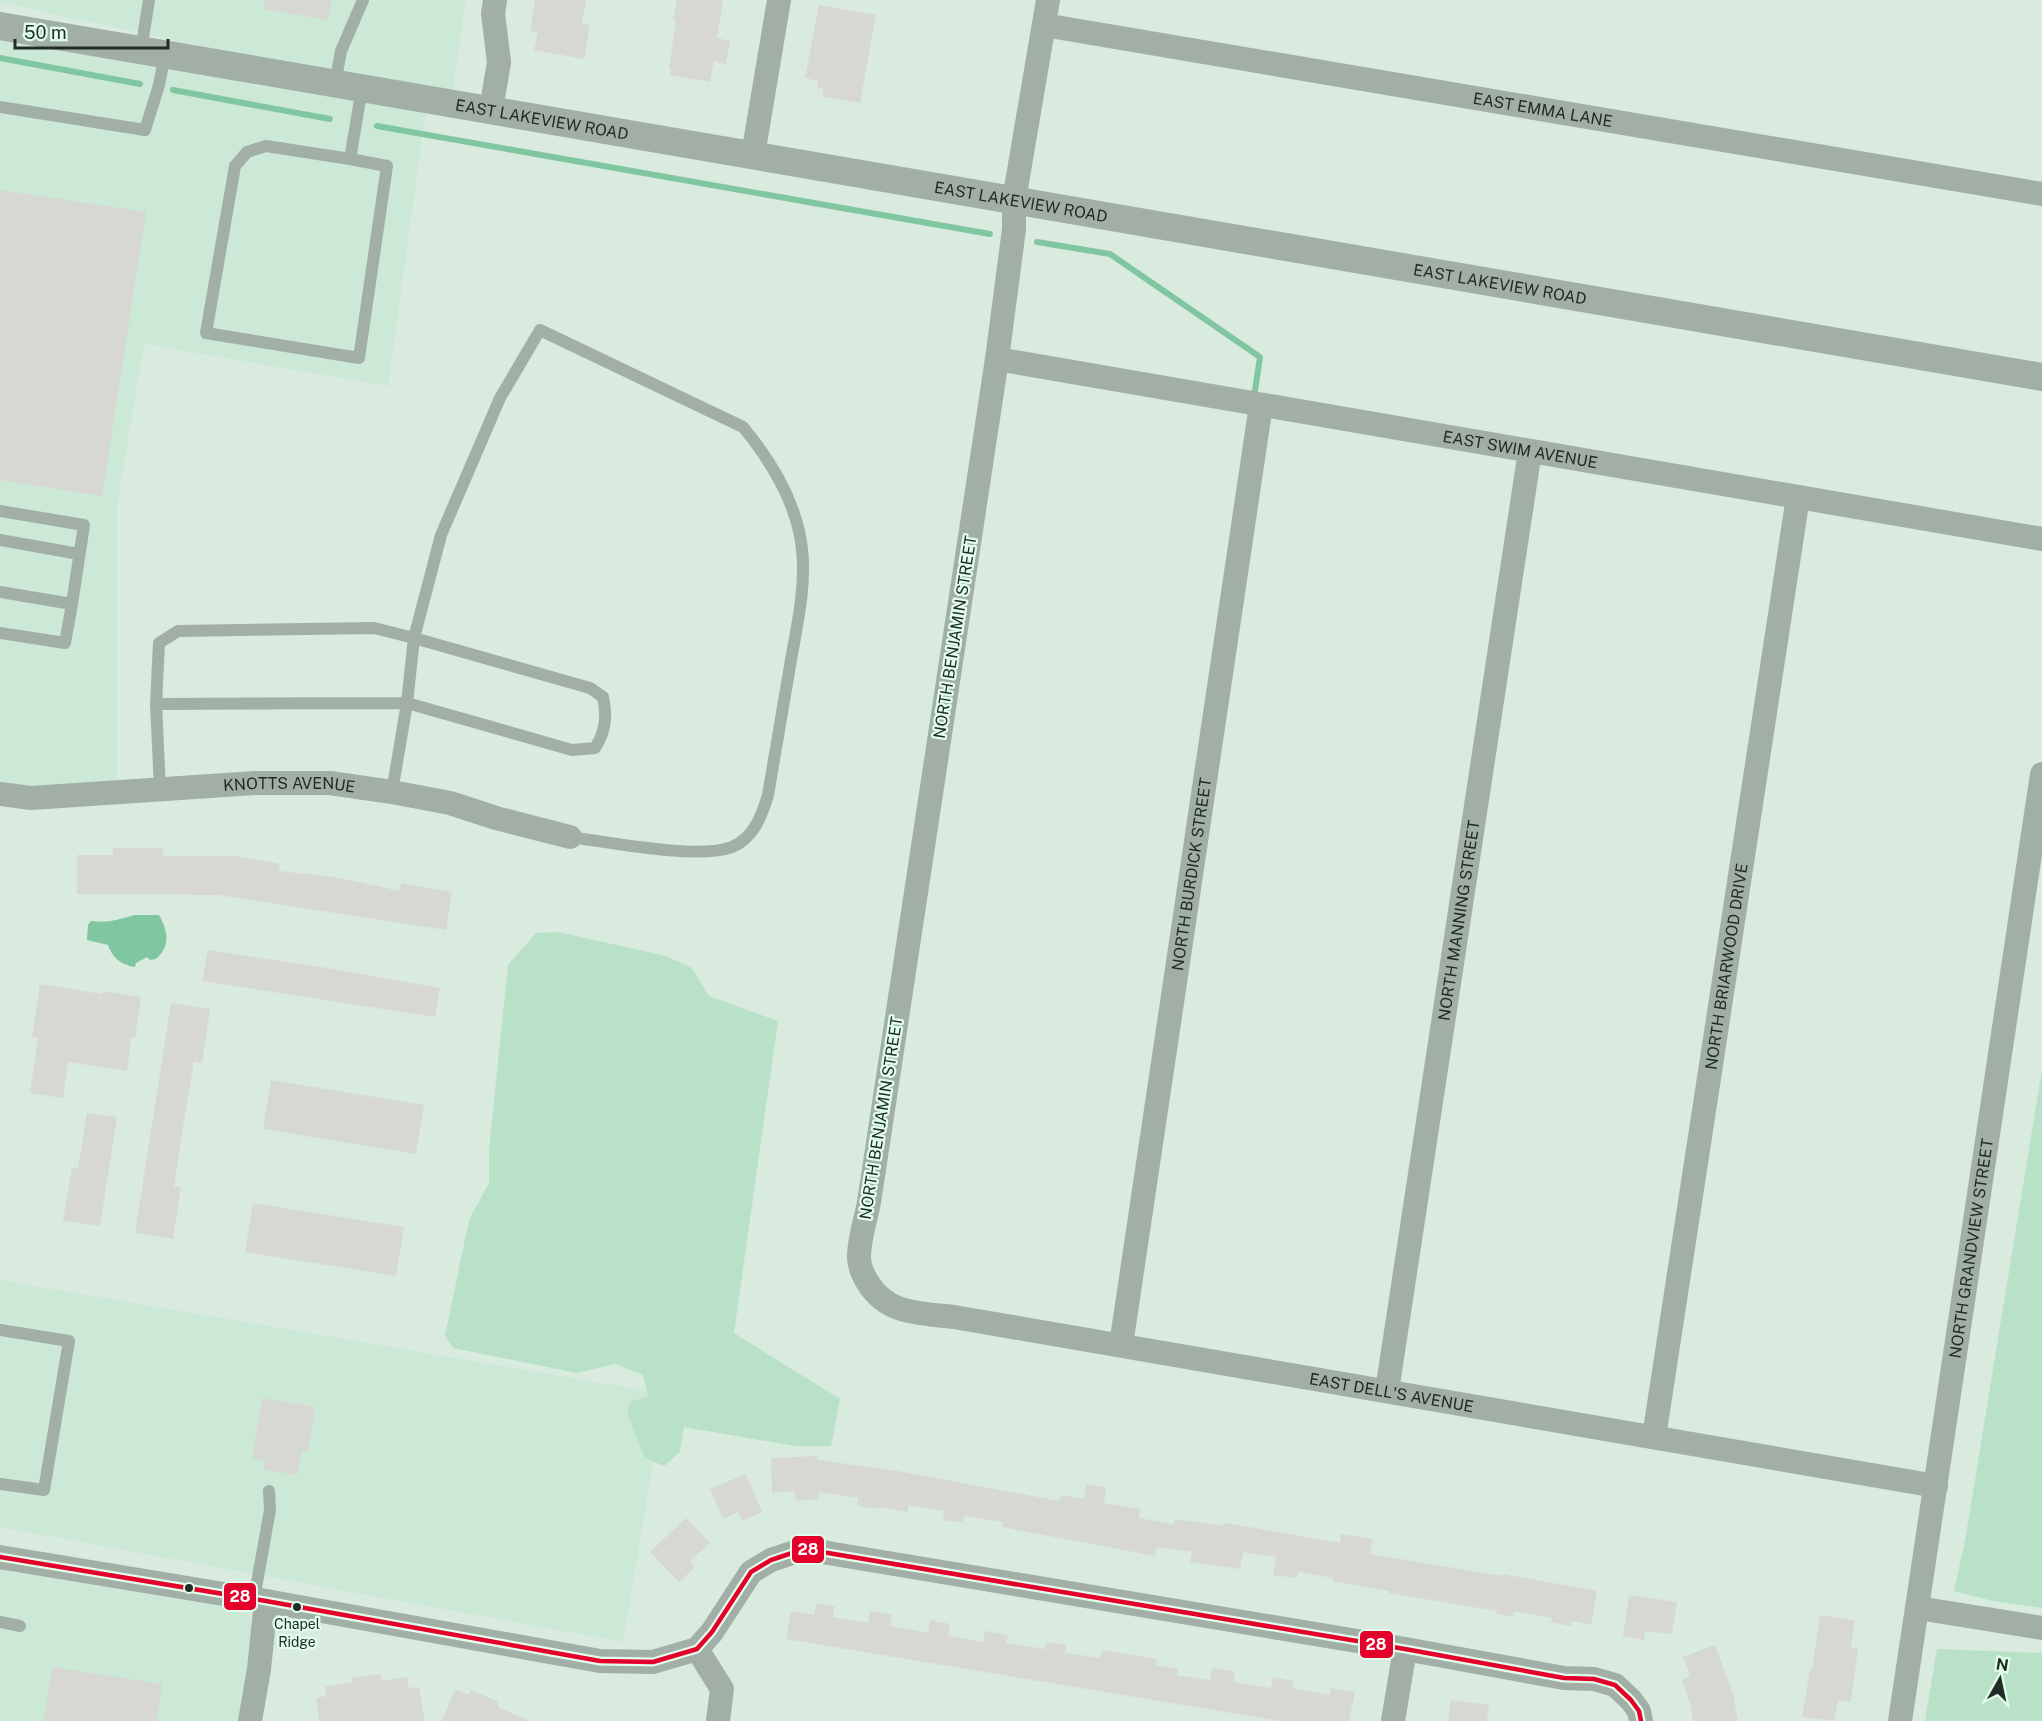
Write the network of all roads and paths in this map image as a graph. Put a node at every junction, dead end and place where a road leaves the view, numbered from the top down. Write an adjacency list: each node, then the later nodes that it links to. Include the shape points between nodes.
1 (149, 0): 8 (lane)
2 (363, 0): 9 (lane, via 341,51)
3 (495, 0): 11 (street, via 499,62)
4 (779, 0): 12 (street)
5 (1048, 0): 6 (street, NORTH BENJAMIN STREET)
6 (1044, 25): 14 (street, EAST EMMA LANE); 15 (street, NORTH BENJAMIN STREET)
7 (0, 26): 8 (street, EAST LAKEVIEW ROAD)
8 (153, 52): 9 (street, EAST LAKEVIEW ROAD); 10 (lane, via 159,85 145,130)
9 (348, 86): 11 (street, EAST LAKEVIEW ROAD); 13 (lane)
10 (0, 107)
11 (491, 110): 12 (street, EAST LAKEVIEW ROAD)
12 (753, 155): 15 (street, EAST LAKEVIEW ROAD)
13 (350, 159): 13 (lane, via 387,166 359,358 206,333 235,166 247,152 266,146)
14 (2042, 194)
15 (1014, 200): 16 (street, NORTH BENJAMIN STREET, via 1014,229); 17 (street, EAST LAKEVIEW ROAD)
16 (997, 359): 18 (street, EAST SWIM AVENUE); 36 (street, NORTH BENJAMIN STREET, via 860,1244 858,1259)
17 (2042, 377)
18 (1261, 405): 19 (street, EAST SWIM AVENUE); 38 (street, NORTH BURDICK STREET)
19 (1530, 451): 20 (street, EAST SWIM AVENUE); 39 (street, NORTH MANNING STREET)
20 (1798, 497): 22 (street, EAST SWIM AVENUE); 40 (street, NORTH BRIARWOOD DRIVE)
21 (0, 511): 24 (lane, via 84,525)
22 (2042, 539)
23 (0, 540): 24 (lane)
24 (79, 554): 26 (lane)
25 (0, 592): 26 (lane)
26 (72, 604): 27 (lane, via 65,643)
27 (0, 633)
28 (414, 638): 29 (lane); 29 (lane, via 590,688 603,697 606,724 595,748 572,750); 30 (lane, via 374,628 178,631 159,643); 35 (lane, via 441,535 500,398 540,330 743,427 765,453 794,516 802,550 800,606 768,795 760,819 747,837 733,846 712,851)
29 (407, 703): 30 (lane); 33 (lane)
30 (156, 704): 32 (lane)
31 (2042, 774): 42 (street, NORTH GRANDVIEW STREET)
32 (160, 789): 33 (street, KNOTTS AVENUE, via 330,783); 34 (street, KNOTTS AVENUE, via 31,798)
33 (392, 792): 35 (street, KNOTTS AVENUE, via 450,802)
34 (0, 794)
35 (570, 837)
36 (862, 1273): 38 (street, EAST DELL'S AVENUE, via 877,1296 901,1311)
37 (0, 1330): 41 (lane, via 69,1341 44,1490)
38 (1121, 1345): 39 (street, EAST DELL'S AVENUE)
39 (1388, 1391): 40 (street, EAST DELL'S AVENUE)
40 (1654, 1437): 42 (street, EAST DELL'S AVENUE)
41 (0, 1484)
42 (1936, 1486): 46 (street, NORTH GRANDVIEW STREET)
43 (269, 1491): 45 (lane)
44 (0, 1557): 45 (street)
45 (260, 1600): 50 (street, via 600,1661 653,1662); 53 (street, via 259,1669)
46 (1918, 1608): 49 (street); 56 (street, NORTH GRANDVIEW STREET)
47 (0, 1622): 48 (lane)
48 (20, 1626)
49 (2042, 1628)
50 (697, 1648): 51 (street, via 751,1572 771,1560 804,1549); 54 (street, via 722,1689)
51 (1405, 1649): 52 (street, via 1564,1678 1594,1679 1615,1685); 55 (street)
52 (1636, 1710)
53 (250, 1721)
54 (718, 1721)
55 (1393, 1721)
56 (1900, 1721)

